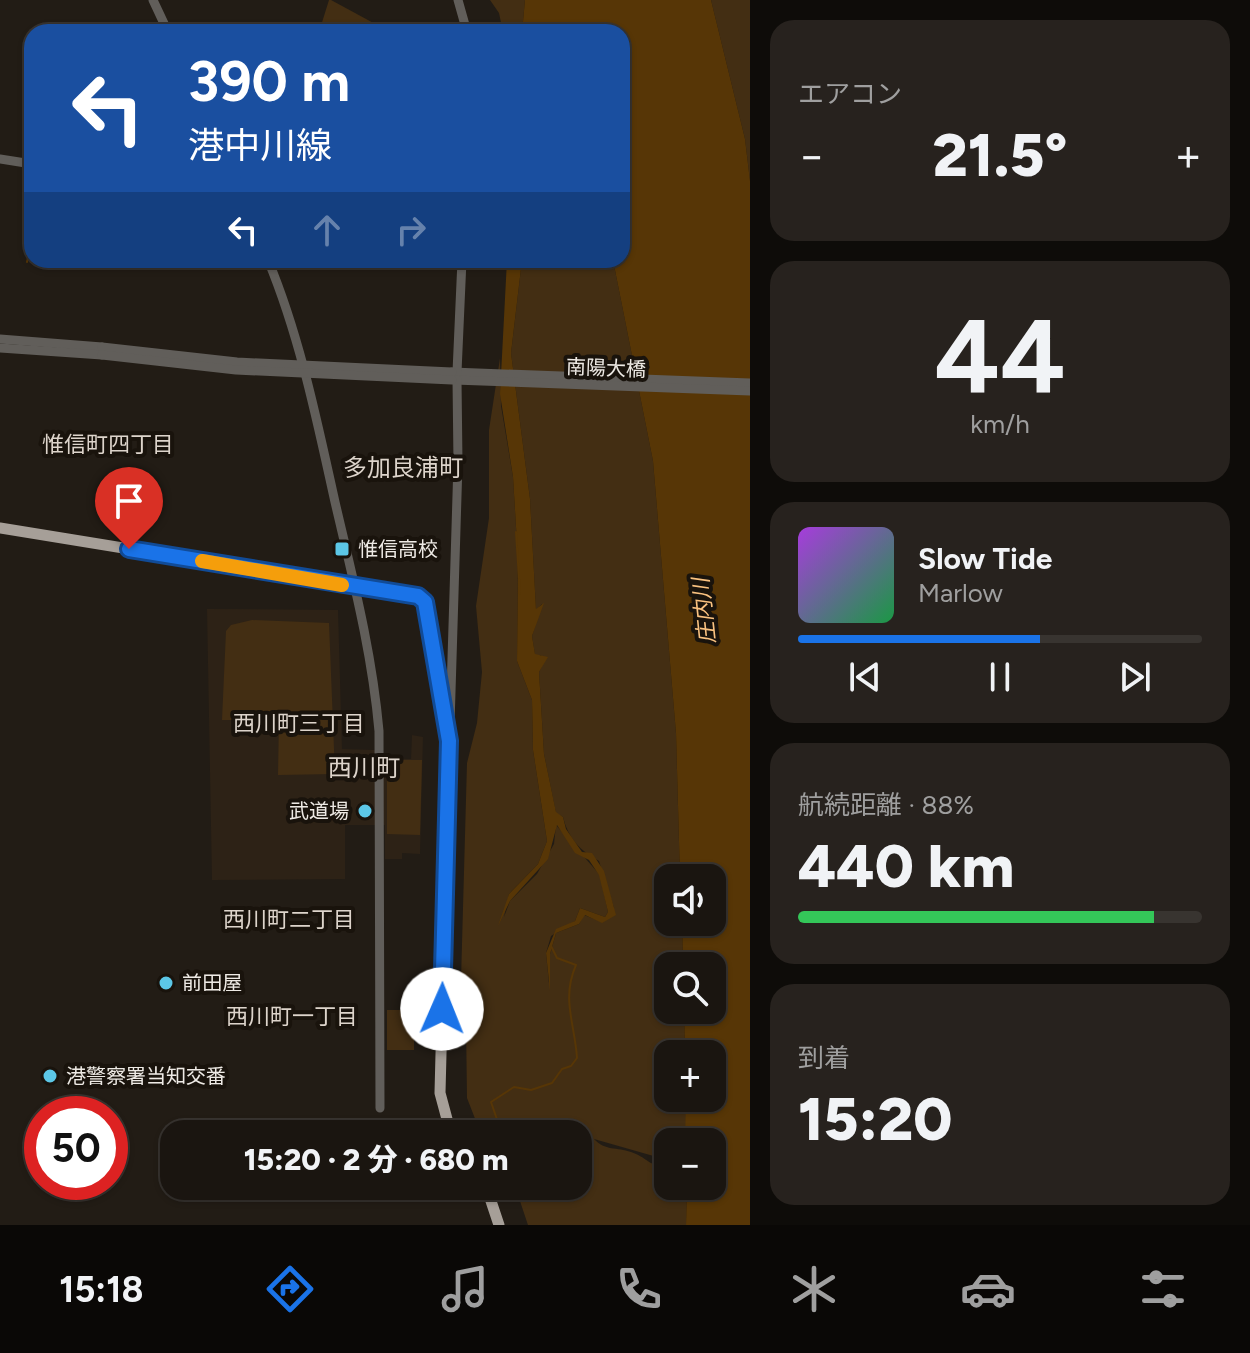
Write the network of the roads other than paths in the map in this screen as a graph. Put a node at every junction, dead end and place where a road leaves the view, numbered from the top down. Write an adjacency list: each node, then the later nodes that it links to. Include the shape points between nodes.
1 (153, 0): 3 (street)
2 (458, 0): 4 (street)
3 (164, 24)
4 (465, 24)
5 (0, 159): 6 (street)
6 (24, 163)
7 (271, 268): 16 (street, via 307,384)
8 (462, 268): 12 (street)
9 (0, 339): 11 (street)
10 (0, 348): 11 (street)
11 (102, 351): 12 (street, bridge)
12 (457, 376): 13 (street, 南陽大橋); 14 (street, 南陽大橋); 17 (street)
13 (750, 383)
14 (750, 391)
15 (0, 528): 16 (main road)
16 (355, 587): 17 (main road, via 418,596 425,602); 18 (street, via 369,644 379,731)
17 (449, 741): 19 (main road, via 440,1093)
18 (380, 1108)
19 (447, 1120)
20 (491, 1200): 21 (main road)
21 (499, 1225)

